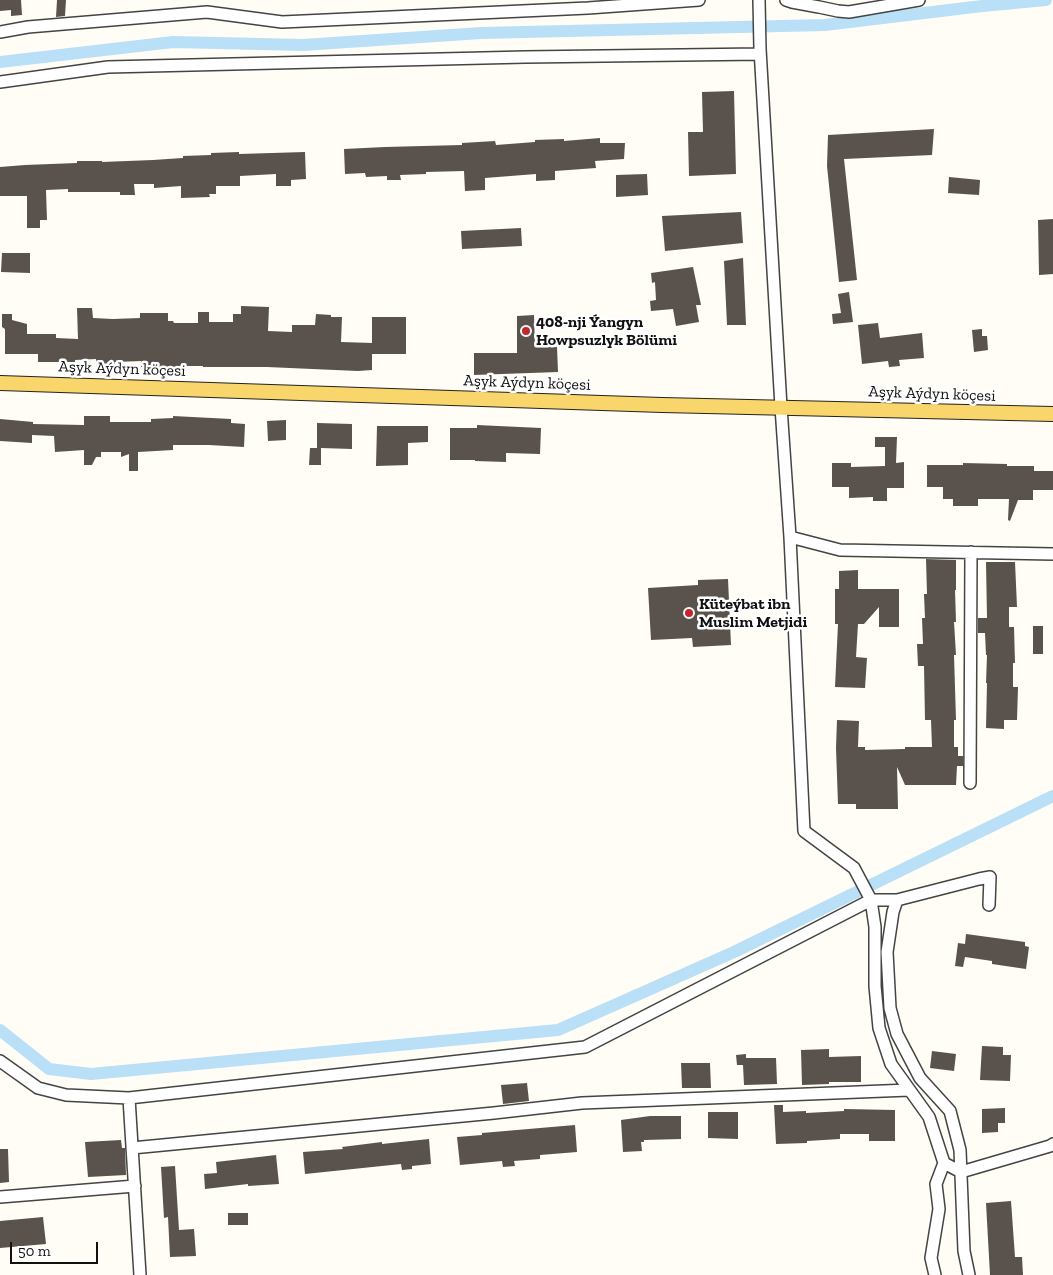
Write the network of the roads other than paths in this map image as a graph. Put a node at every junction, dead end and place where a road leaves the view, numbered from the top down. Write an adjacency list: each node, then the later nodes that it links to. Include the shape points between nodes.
1 (699, 0): 5 (street, via 282,22 207,12)
2 (759, 0): 6 (street)
3 (786, 0): 4 (street, via 849,12)
4 (918, 0)
5 (0, 32)
6 (760, 51): 7 (street, via 108,66); 9 (street)
7 (0, 82)
8 (0, 383): 9 (main road, Aşyk Aýdyn köçesi)
9 (781, 407): 10 (main road, Aşyk Aýdyn köçesi); 11 (street)
10 (1053, 414)
11 (790, 537): 12 (street, via 840,550); 15 (street, via 804,831 854,868)
12 (970, 552): 13 (street); 14 (street)
13 (1053, 554)
14 (970, 782)
15 (872, 900): 16 (street); 19 (street, via 879,1028 891,1064); 20 (street, via 585,1047)
16 (897, 900): 17 (street, via 990,878); 24 (street, via 888,952 890,1008 897,1034 920,1078 950,1111 960,1150)
17 (989, 905)
18 (0, 1061): 20 (street, via 38,1088 66,1095)
19 (910, 1090): 22 (street, via 582,1103); 23 (street, via 929,1117)
20 (129, 1098): 22 (street)
21 (1053, 1144): 24 (street)
22 (132, 1148): 25 (street)
23 (944, 1163): 24 (street); 28 (street, via 936,1184 939,1209 931,1258)
24 (961, 1172): 29 (street, via 964,1251)
25 (135, 1186): 26 (street); 27 (street)
26 (0, 1197)
27 (140, 1275)
28 (935, 1275)
29 (969, 1275)

